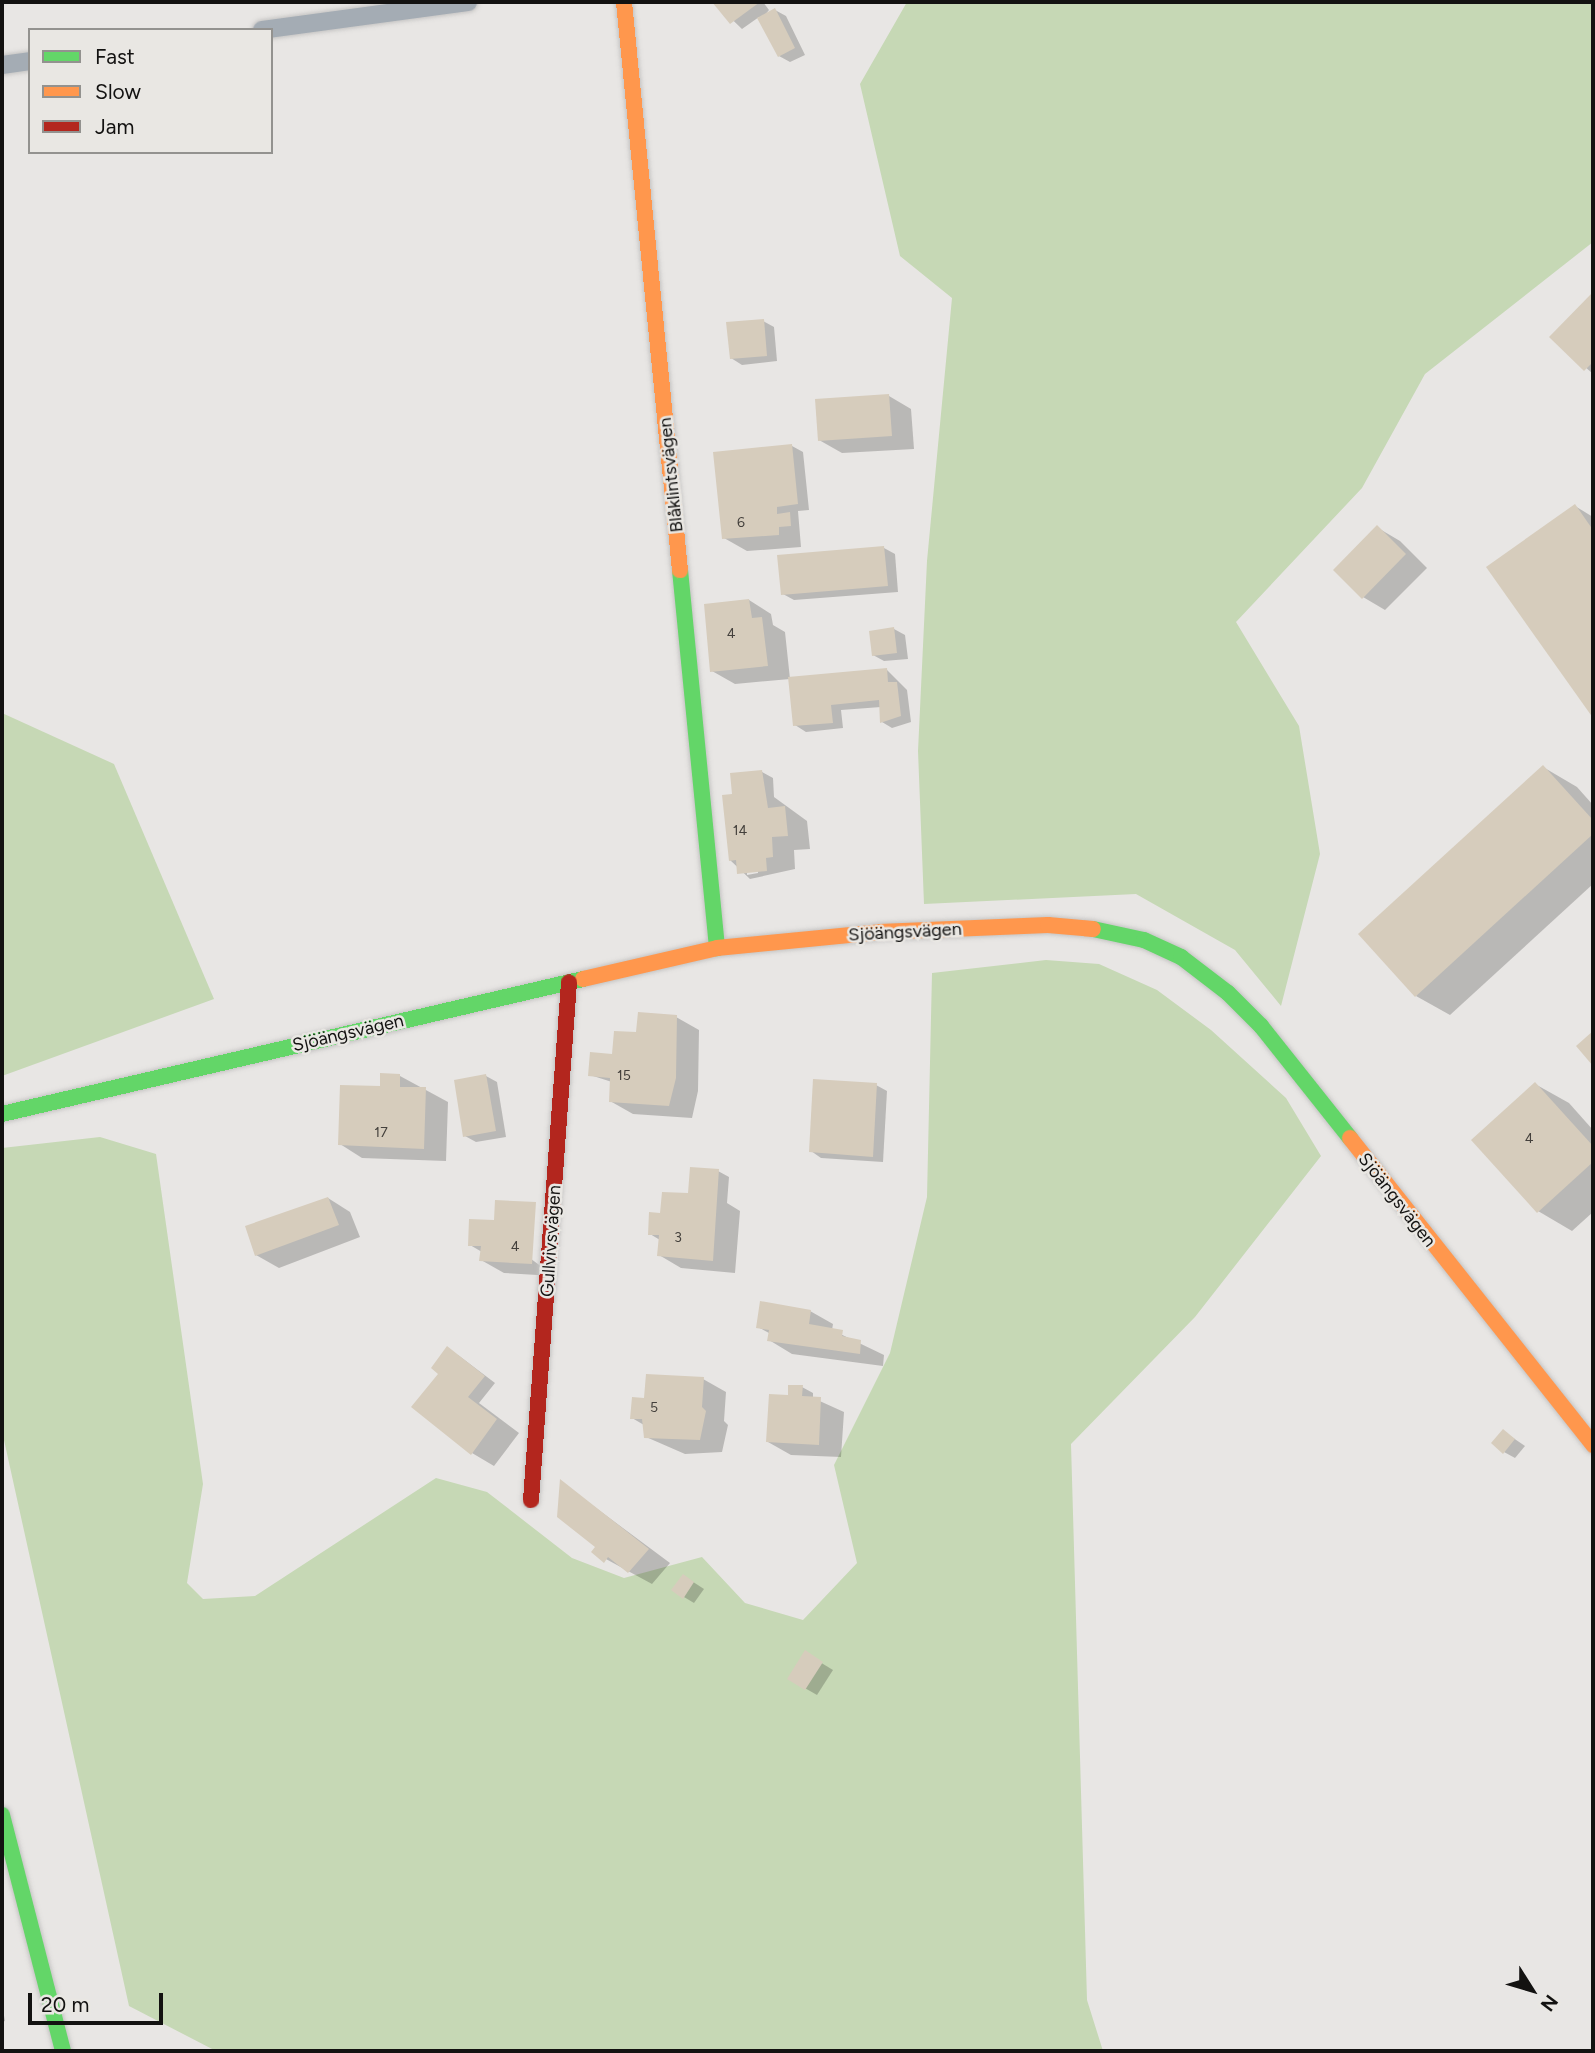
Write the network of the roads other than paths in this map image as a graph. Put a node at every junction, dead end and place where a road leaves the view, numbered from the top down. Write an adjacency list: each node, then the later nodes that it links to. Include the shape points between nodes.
1 (468, 2): 3 (lane)
2 (624, 2): 6 (street, Blåklintsvägen)
3 (273, 29)
4 (28, 61): 5 (lane)
5 (2, 65)
6 (717, 948): 7 (street, Sjöängsvägen); 9 (street, Sjöängsvägen, via 879,932 1048,925 1112,931 1181,957 1261,1026)
7 (569, 982): 8 (street, Sjöängsvägen); 10 (street, Gullvivsvägen)
8 (2, 1114)
9 (1593, 1445)
10 (531, 1500)
11 (2, 1815): 12 (street)
12 (63, 2051)

